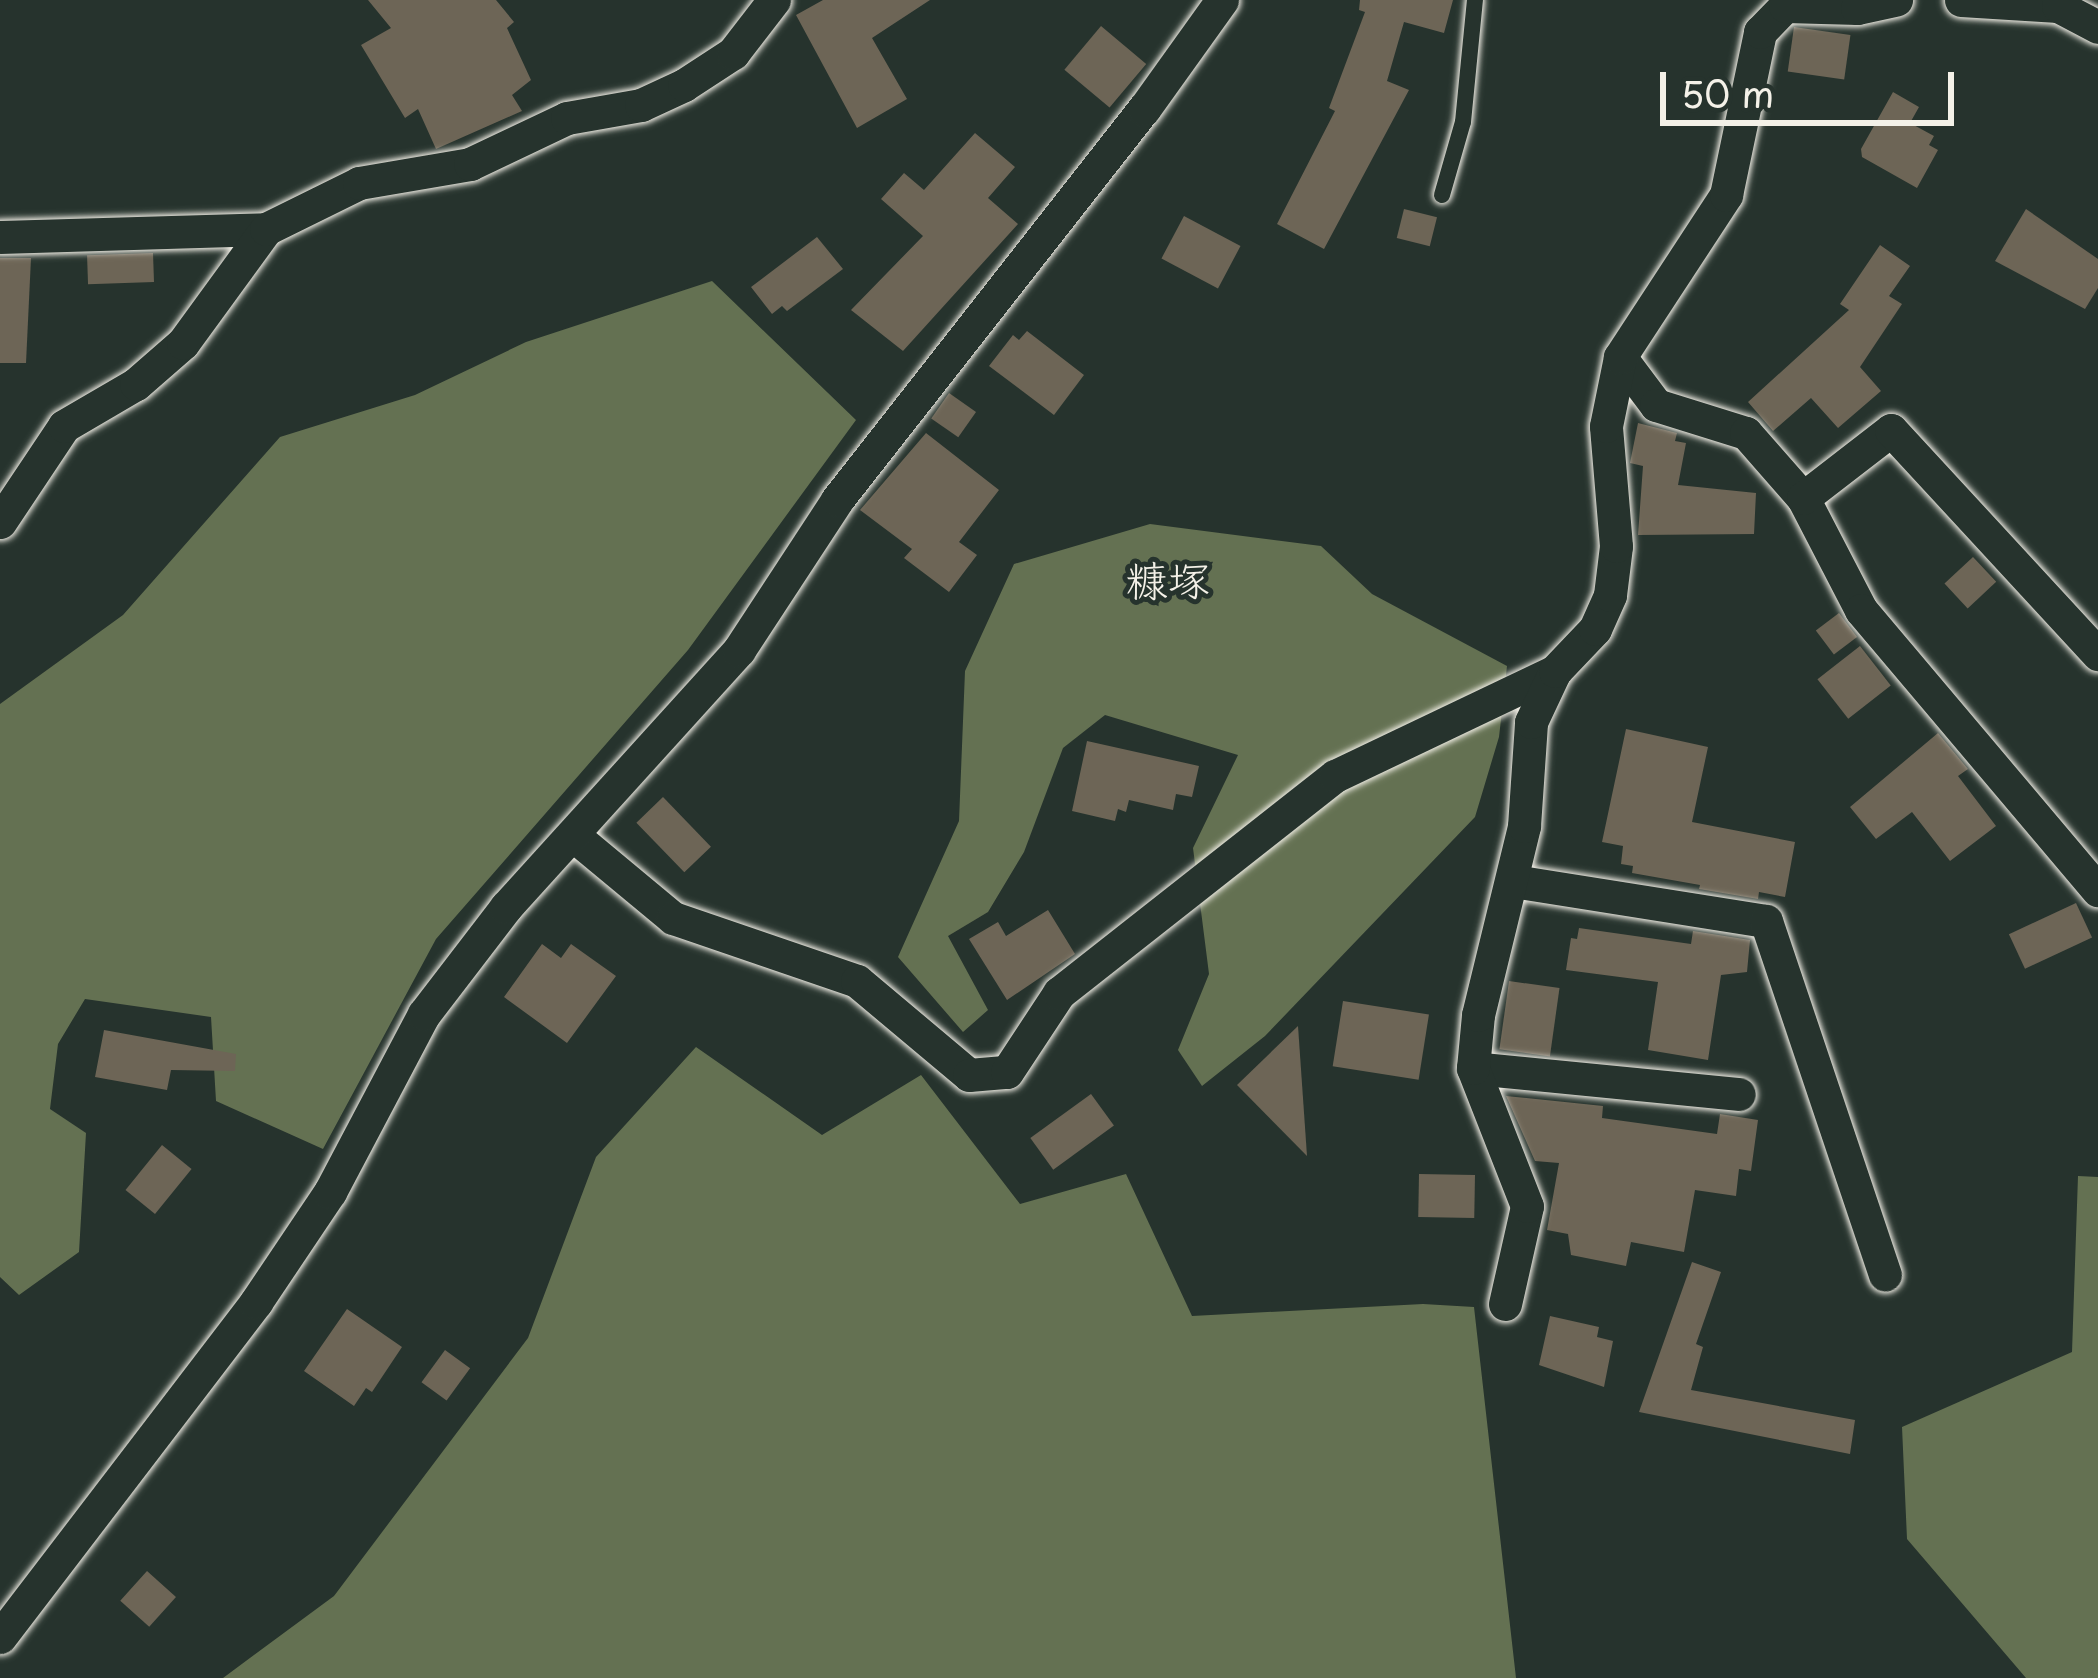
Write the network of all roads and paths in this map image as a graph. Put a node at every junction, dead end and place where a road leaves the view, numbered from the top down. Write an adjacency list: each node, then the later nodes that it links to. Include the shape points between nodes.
1 (774, 0): 9 (street, via 733,53 684,86 641,105 567,118 470,164 359,183)
2 (1222, 0): 16 (street, via 837,500 739,650)
3 (1475, 0): 8 (lane, via 1463,122)
4 (1896, 0): 11 (street, via 1785,6 1760,32 1726,195)
5 (1960, 0): 6 (street)
6 (2057, 3): 7 (street)
7 (2098, 27)
8 (1442, 195)
9 (266, 230): 10 (street); 13 (street, via 183,343 136,384 64,426)
10 (0, 237)
11 (1620, 358): 12 (street, via 1657,404 1746,434); 15 (street, via 1606,426 1616,546 1610,596 1595,629)
12 (1803, 498): 14 (street, via 1891,430); 18 (street, via 1861,610)
13 (0, 522)
14 (2098, 654)
15 (1555, 671): 16 (street, via 1335,776 1059,993 1007,1072 969,1076 857,981 673,917); 17 (street, via 1531,722)
16 (573, 835): 23 (street, via 424,1013 358,1144 281,1266)
17 (1513, 880): 19 (street, via 1478,1015); 21 (street, via 1766,920)
18 (2098, 890)
19 (1473, 1068): 20 (street); 22 (street, via 1527,1206)
20 (1739, 1094)
21 (1885, 1275)
22 (1505, 1304)
23 (0, 1637)

